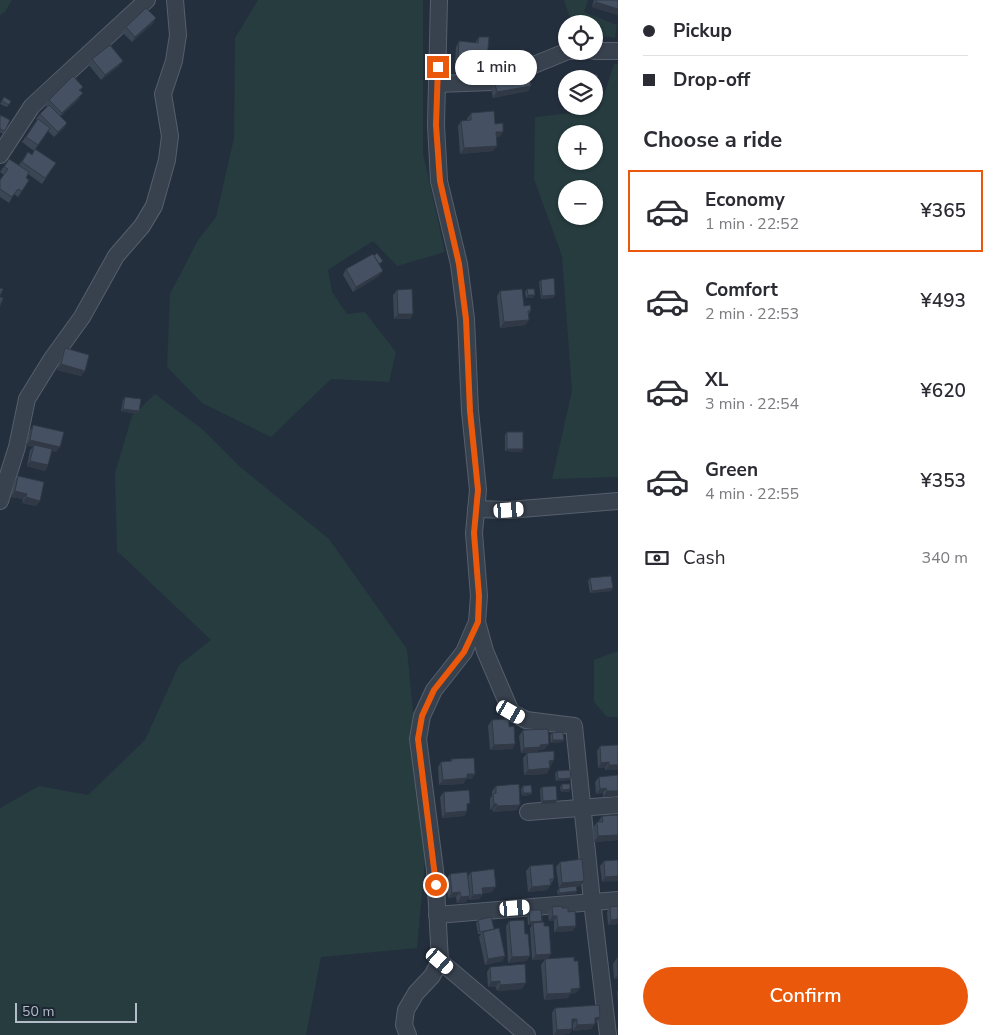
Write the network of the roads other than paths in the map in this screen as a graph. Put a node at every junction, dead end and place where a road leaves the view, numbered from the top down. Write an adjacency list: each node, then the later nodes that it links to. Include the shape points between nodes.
1 (147, 0): 8 (street, via 32,106)
2 (175, 0): 9 (street, via 178,35 174,61 163,94 170,136 168,160 154,206 142,226 116,256 82,317 27,399 17,447)
3 (439, 0): 7 (street)
4 (603, 51): 5 (street)
5 (618, 51)
6 (558, 55): 7 (street, via 492,82)
7 (437, 84): 11 (street, via 440,181 459,264 466,319 478,490)
8 (0, 155)
9 (0, 501)
10 (618, 501): 11 (street, via 509,510)
11 (476, 509): 12 (street)
12 (478, 622): 14 (street, via 485,651 511,712 526,720 574,726); 18 (street, via 464,652 434,690 422,716 418,739)
13 (618, 806): 14 (street)
14 (582, 808): 15 (street); 17 (street)
15 (528, 812)
16 (618, 900): 17 (street)
17 (592, 901): 18 (street); 22 (street)
18 (438, 915): 19 (street)
19 (440, 961): 20 (street, via 406,1010 404,1025); 21 (street)
20 (408, 1035)
21 (527, 1035)
22 (608, 1035)

